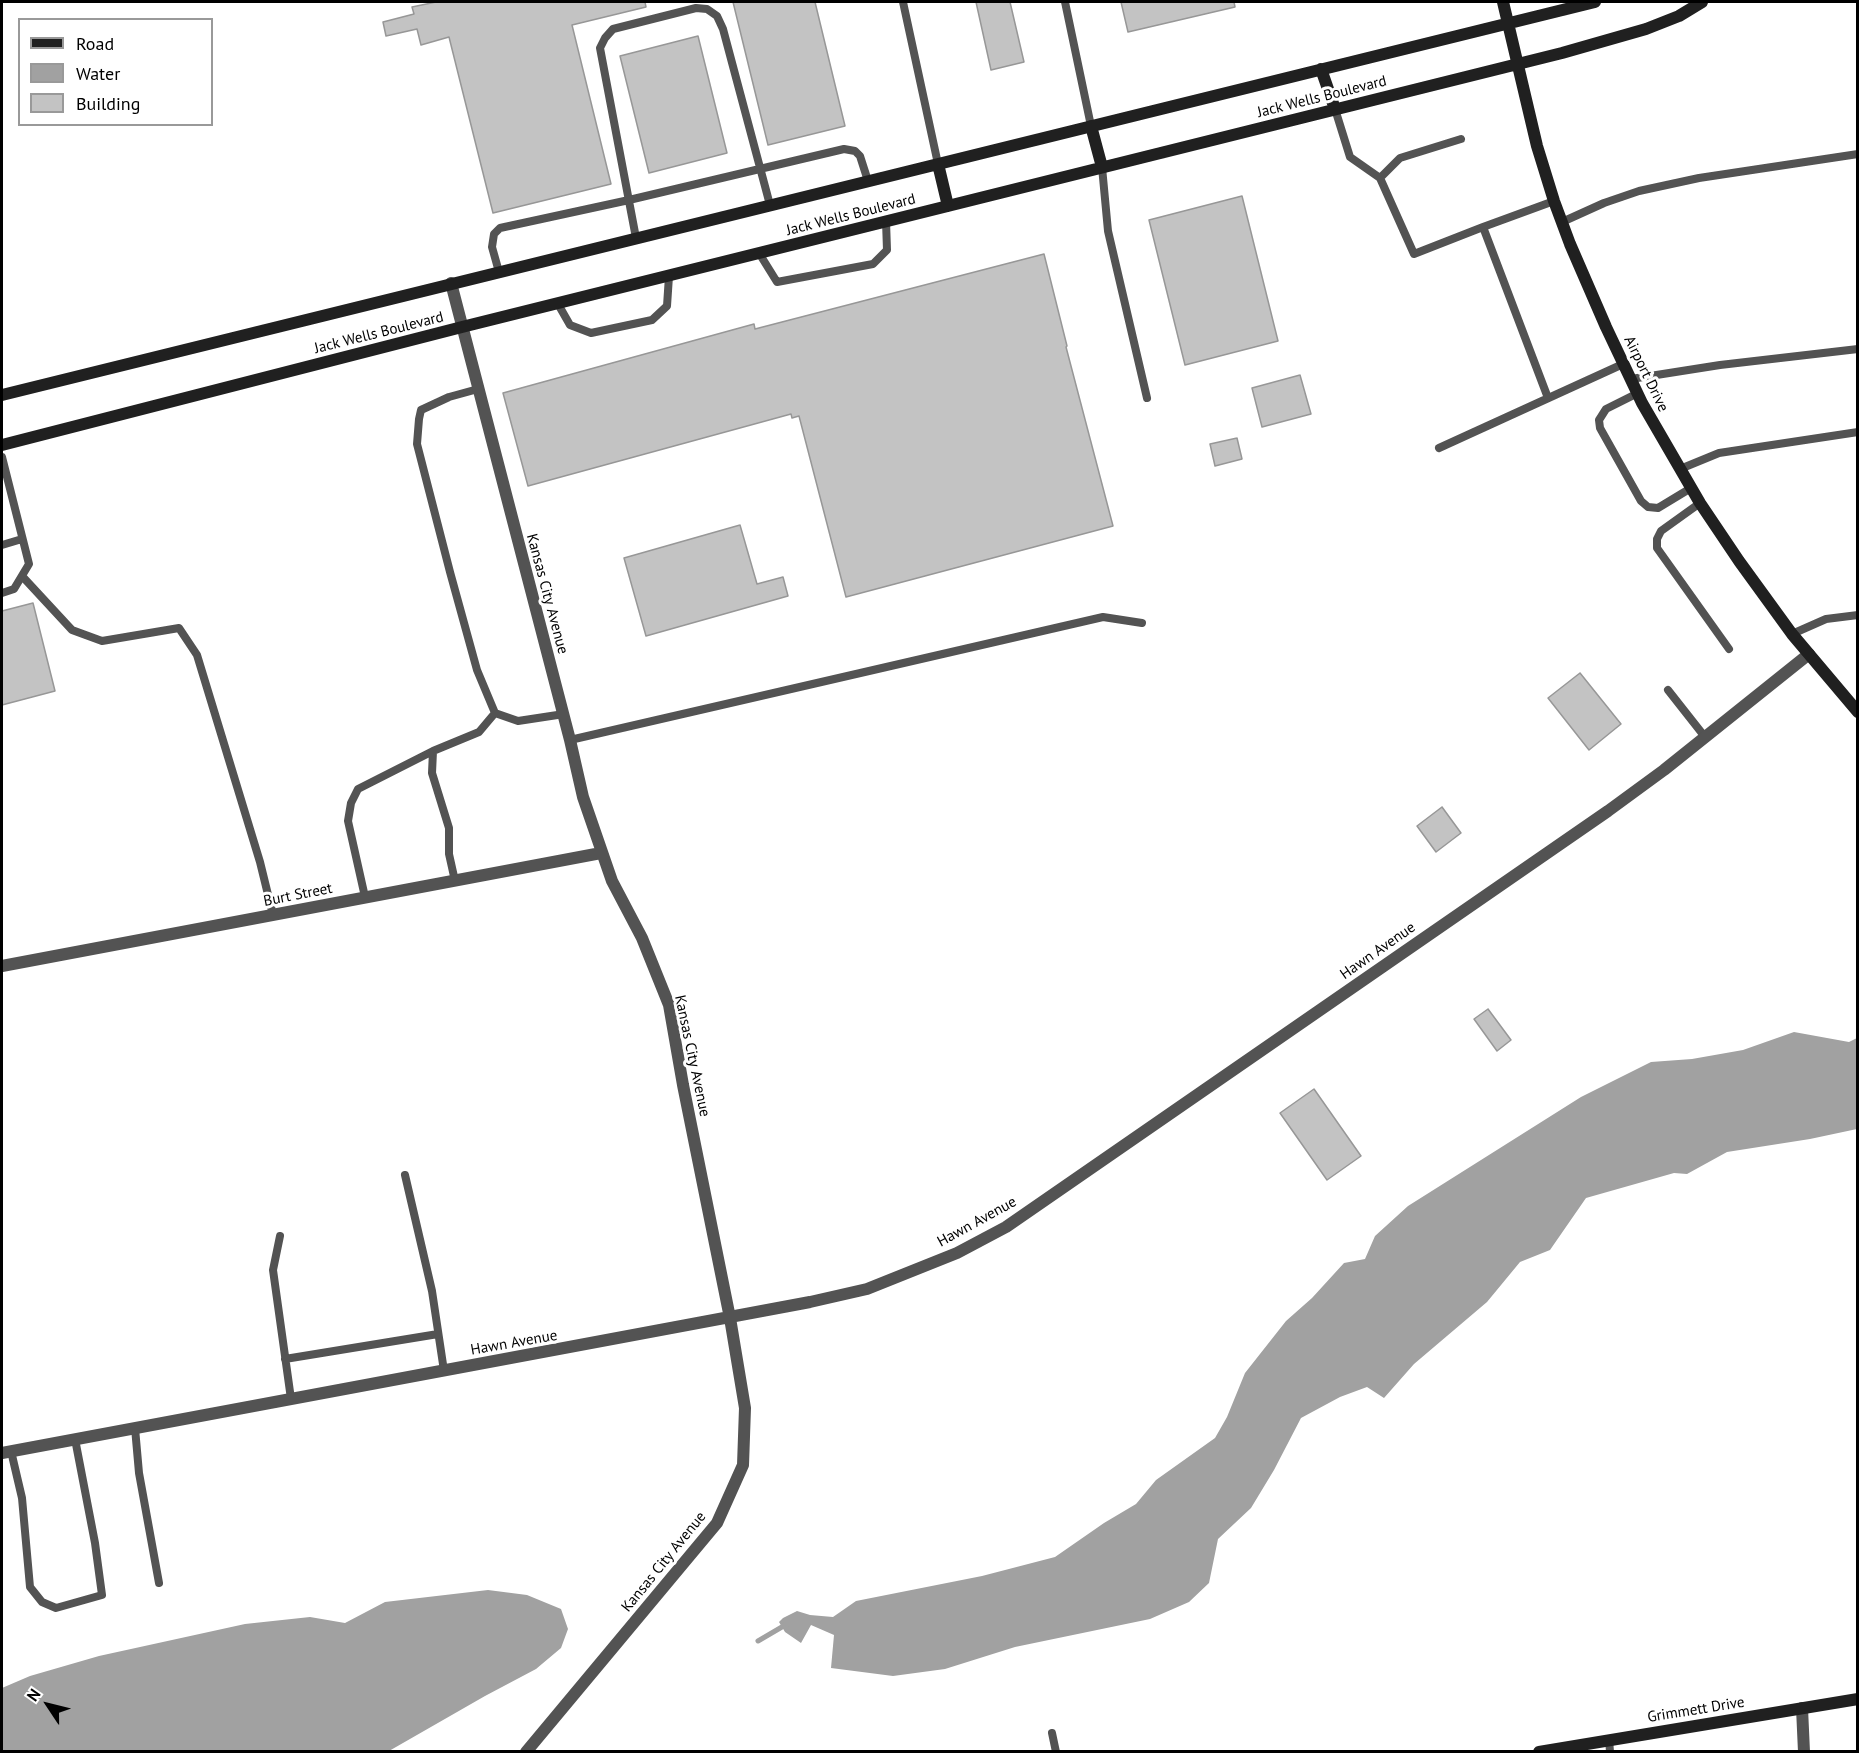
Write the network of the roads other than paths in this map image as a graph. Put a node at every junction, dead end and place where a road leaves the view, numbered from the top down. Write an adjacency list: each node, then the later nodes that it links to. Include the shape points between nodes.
1 (903, 2): 13 (lane)
2 (1065, 2): 10 (lane)
3 (1503, 2): 6 (street, Airport Drive)
4 (1594, 2): 6 (street, Jack Wells Boulevard)
5 (1702, 2): 7 (street, Jack Wells Boulevard, via 1646,29)
6 (1508, 23): 7 (street, Airport Drive); 8 (street, Jack Wells Boulevard)
7 (1516, 64): 9 (street, Jack Wells Boulevard); 19 (street, Airport Drive)
8 (1320, 69): 9 (street); 10 (street, Jack Wells Boulevard)
9 (1335, 109): 14 (street, Jack Wells Boulevard); 16 (lane, via 1350,157)
10 (1091, 126): 13 (street, Jack Wells Boulevard); 14 (street)
11 (1461, 139): 16 (lane, via 1400,158)
12 (1857, 154): 23 (lane, via 1639,191)
13 (938, 164): 17 (street, Jack Wells Boulevard); 21 (street)
14 (1102, 167): 21 (street, Jack Wells Boulevard); 38 (lane, via 1108,231)
15 (760, 169): 17 (lane, via 850,149 860,156); 18 (lane); 18 (lane, via 723,29 717,16 696,8 614,29 600,48); 20 (lane)
16 (1380, 178): 24 (lane, via 1414,254)
17 (868, 181): 20 (street, Jack Wells Boulevard)
18 (629, 200): 25 (lane); 27 (lane, via 501,228 494,234 492,247)
19 (1554, 201): 23 (street, Airport Drive); 24 (lane)
20 (770, 205): 25 (street, Jack Wells Boulevard)
21 (948, 206): 22 (street, Jack Wells Boulevard)
22 (886, 221): 26 (street, Jack Wells Boulevard); 26 (lane, via 888,250 873,264 777,282)
23 (1562, 222): 33 (street, Airport Drive)
24 (1483, 227): 39 (lane)
25 (636, 238): 27 (street, Jack Wells Boulevard)
26 (759, 253): 28 (street, Jack Wells Boulevard)
27 (499, 272): 29 (street, Jack Wells Boulevard)
28 (669, 276): 30 (street, Jack Wells Boulevard); 30 (lane, via 667,306 652,320 591,333 570,325)
29 (452, 284): 31 (street, Kansas City Avenue); 37 (street, Jack Wells Boulevard)
30 (558, 303): 31 (street, Jack Wells Boulevard)
31 (462, 327): 35 (street, Kansas City Avenue); 41 (street, Jack Wells Boulevard)
32 (1857, 349): 34 (lane)
33 (1623, 364): 34 (street, Airport Drive); 39 (lane)
34 (1631, 379): 36 (street, Airport Drive)
35 (478, 389): 59 (lane, via 421,410 417,444 477,670); 60 (street, Kansas City Avenue)
36 (1638, 393): 44 (street, Airport Drive); 46 (lane, via 1606,409 1599,420 1600,428 1648,507 1658,508)
37 (2, 395)
38 (1147, 398)
39 (1548, 398): 42 (lane)
40 (1857, 432): 44 (lane, via 1719,453)
41 (2, 445)
42 (1439, 448)
43 (2, 457): 45 (lane)
44 (1680, 469): 46 (street, Airport Drive)
45 (5, 488): 48 (lane)
46 (1691, 488): 47 (street, Airport Drive)
47 (1700, 503): 54 (street, Airport Drive); 55 (lane, via 1661,531 1657,548)
48 (22, 539): 49 (lane); 50 (lane, via 28,564)
49 (2, 545)
50 (22, 576): 51 (lane, via 14,589); 67 (lane, via 72,630 102,641 179,628 197,655)
51 (2, 593)
52 (1857, 615): 54 (lane, via 1826,619)
53 (1142, 623): 62 (lane, via 1103,617)
54 (1792, 634): 56 (street, Airport Drive)
55 (1729, 649)
56 (1809, 654): 58 (street, Airport Drive); 61 (street, Hawn Avenue)
57 (1668, 690): 61 (lane)
58 (1857, 712)
59 (495, 713): 60 (lane, via 518,721); 63 (lane, via 479,732)
60 (564, 714): 62 (street, Kansas City Avenue)
61 (1705, 737): 71 (street, Hawn Avenue, via 1608,811 1006,1227 957,1253 867,1289)
62 (570, 740): 64 (street, Kansas City Avenue)
63 (433, 751): 65 (lane, via 432,772 449,828); 66 (lane, via 358,789 351,803 348,821)
64 (601, 853): 65 (street, Burt Street); 71 (street, Kansas City Avenue, via 669,1005)
65 (455, 881): 66 (street, Burt Street)
66 (365, 897): 67 (street, Burt Street)
67 (273, 915): 68 (street, Burt Street)
68 (2, 966)
69 (405, 1175): 72 (lane)
70 (280, 1236): 73 (lane, via 273,1270)
71 (730, 1318): 74 (street, Hawn Avenue); 85 (street, Kansas City Avenue, via 744,1408 743,1465 717,1523)
72 (438, 1334): 73 (lane); 74 (lane)
73 (285, 1359): 75 (lane)
74 (444, 1371): 75 (street, Hawn Avenue)
75 (291, 1399): 76 (street, Hawn Avenue)
76 (135, 1428): 77 (street, Hawn Avenue); 79 (lane)
77 (75, 1439): 78 (street, Hawn Avenue); 78 (lane, via 102,1595 56,1608 42,1602 30,1587 22,1498)
78 (6, 1452)
79 (159, 1583)
80 (1857, 1699): 81 (street, Grimmett Drive)
81 (1802, 1708): 83 (street, Grimmett Drive); 88 (street)
82 (1052, 1733): 86 (lane)
83 (1610, 1745): 84 (street, Grimmett Drive)
84 (1570, 1748): 87 (street, Grimmett Drive)
85 (526, 1752)
86 (1056, 1752)
87 (1539, 1752)
88 (1804, 1752)

